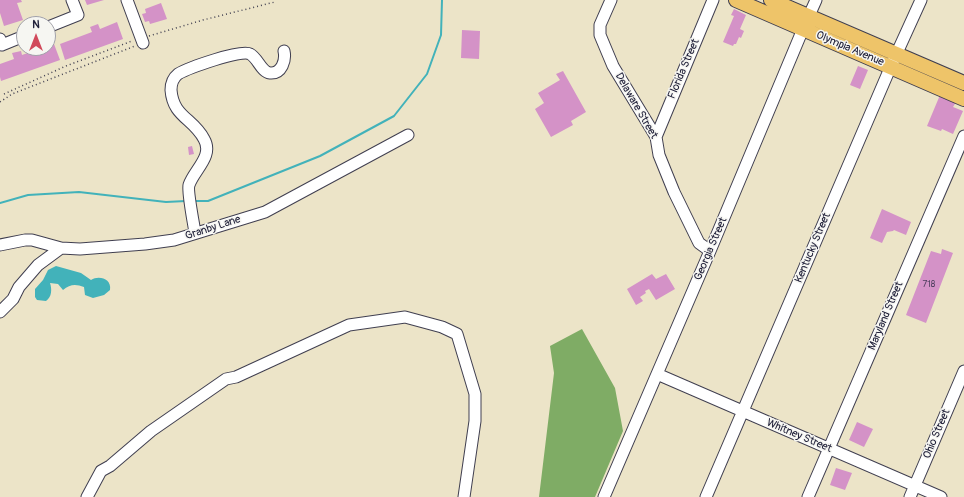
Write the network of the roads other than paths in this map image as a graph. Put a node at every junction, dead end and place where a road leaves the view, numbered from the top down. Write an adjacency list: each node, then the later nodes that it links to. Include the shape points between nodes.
1 (72, 0): 10 (street, via 78,15)
2 (127, 0): 14 (street)
3 (612, 0): 21 (street, Delaware Street, via 600,26 600,35 612,66)
4 (713, 0): 21 (street, Florida Street)
5 (736, 0): 11 (main road, Olympia Avenue)
6 (771, 0): 9 (main road, Olympia Avenue)
7 (816, 0): 9 (street, Georgia Street)
8 (922, 0): 16 (street, Kentucky Street)
9 (809, 16): 11 (street, Georgia Street); 16 (main road, Olympia Avenue)
10 (56, 24)
11 (803, 29): 16 (main road, Olympia Avenue); 25 (street, Georgia Street)
12 (0, 39): 13 (street, via 2,45)
13 (16, 39)
14 (143, 43)
15 (284, 51): 22 (street, via 282,66 277,71 269,73 251,55 244,52 178,75 171,84 172,100 179,113 204,139 207,148 205,157 188,186)
16 (894, 60): 17 (main road, Olympia Avenue); 18 (main road, Olympia Avenue); 29 (street, Kentucky Street)
17 (964, 83)
18 (964, 99)
19 (408, 135): 22 (street, Granby Lane, via 264,212)
20 (964, 136): 30 (street, Maryland Street)
21 (656, 137): 25 (street, Delaware Street, via 659,155 674,192 699,244)
22 (195, 229): 24 (street, Granby Lane, via 174,240 80,249)
23 (0, 245): 24 (street, Granby Lane, via 32,240)
24 (61, 248): 26 (street, via 38,265)
25 (710, 251): 28 (street, Georgia Street)
26 (0, 312)
27 (964, 371): 31 (street, Ohio Street)
28 (657, 374): 29 (street, Whitney Street); 34 (street, Georgia Street)
29 (742, 412): 30 (street, Whitney Street); 35 (street, Kentucky Street)
30 (829, 448): 31 (street, Whitney Street); 36 (street, Maryland Street)
31 (915, 486): 37 (street, Ohio Street); 38 (street, Whitney Street)
32 (87, 497): 33 (street, via 102,471 151,431 226,379 236,377 349,325 405,316 458,334 475,394 475,421)
33 (464, 497)
34 (604, 497)
35 (706, 497)
36 (808, 497)
37 (910, 497)
38 (941, 497)

